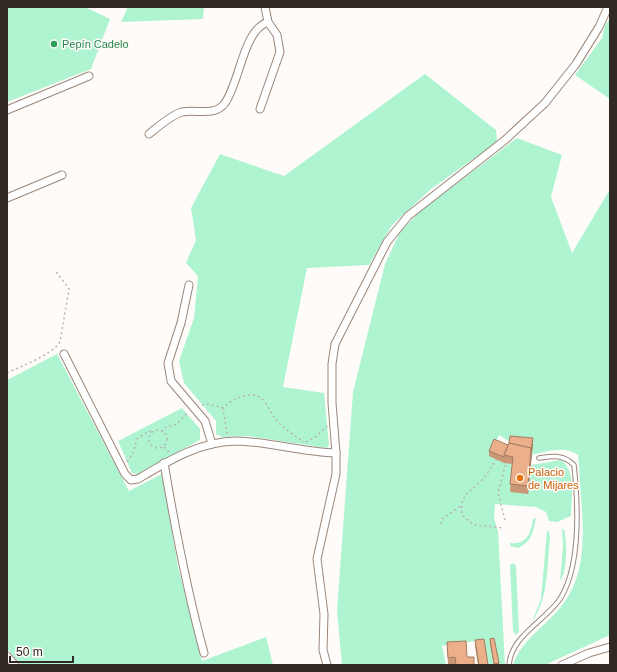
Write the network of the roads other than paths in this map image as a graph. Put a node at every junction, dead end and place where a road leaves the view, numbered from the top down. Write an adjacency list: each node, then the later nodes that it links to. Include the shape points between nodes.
1 (265, 7): 3 (street)
2 (608, 7): 13 (street, via 576,64 545,103 505,140 408,216 388,242 335,344 332,403)
3 (268, 22): 5 (street, via 277,35 280,52); 7 (street, via 254,32 225,104 207,112 182,112)
4 (89, 76): 6 (street)
5 (260, 109)
6 (7, 110)
7 (149, 134)
8 (62, 175): 9 (street)
9 (7, 198)
10 (189, 285): 12 (street, via 181,323 168,363 171,381 205,421)
11 (64, 354): 15 (street, via 129,479 134,480)
12 (212, 444): 13 (street, via 252,443); 15 (street)
13 (336, 453): 20 (street, via 336,474 316,559 324,614 323,650)
14 (539, 458): 21 (lane, via 561,456 574,465 577,525 569,582 543,618 522,637 510,656)
15 (164, 464): 17 (street, via 189,597)
16 (610, 647): 22 (street)
17 (204, 653)
18 (7, 656): 19 (street)
19 (15, 665)
20 (327, 665)
21 (509, 665)
22 (562, 665)

